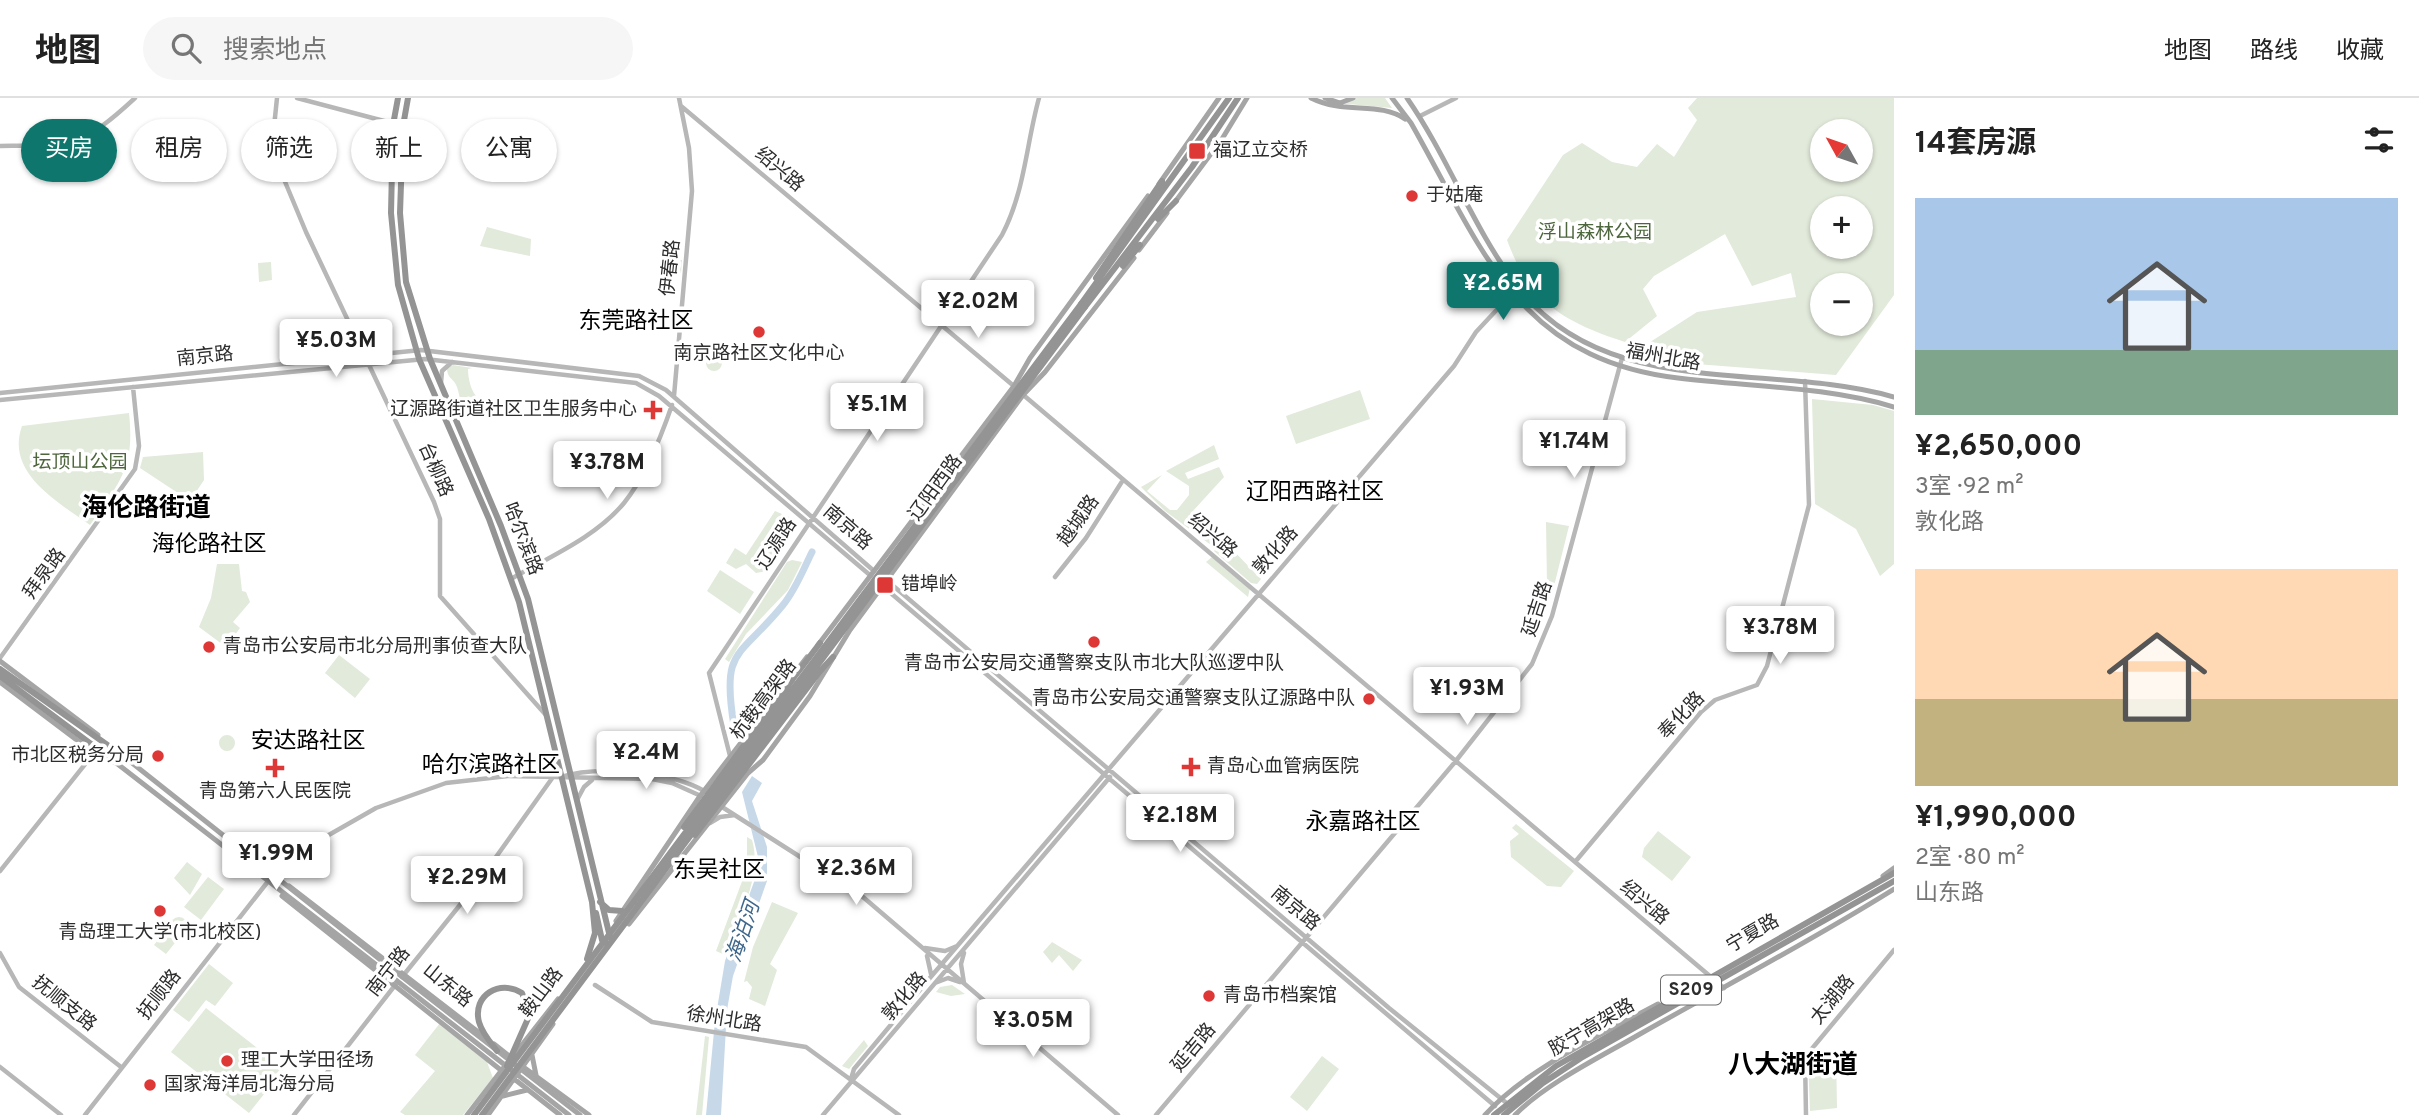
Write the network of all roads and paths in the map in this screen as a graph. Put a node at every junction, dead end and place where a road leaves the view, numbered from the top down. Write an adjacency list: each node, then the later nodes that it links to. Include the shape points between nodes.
1 (135, 98): 26 (main road, via 86,138 55,145)
2 (277, 98): 38 (main road, 台柳路, via 278,165)
3 (297, 98): 20 (main road)
4 (398, 98): 21 (highway, 哈尔滨路)
5 (408, 98): 22 (highway, 哈尔滨路)
6 (680, 98): 18 (main road, 伊春路)
7 (1039, 98): 35 (main road, 辽源路, via 1014,212)
8 (1219, 98): 27 (main road, 辽阳西路)
9 (1229, 98): 34 (highway)
10 (1238, 98): 33 (highway)
11 (1247, 98): 30 (main road, 辽阳西路)
12 (1311, 98): 24 (main road, via 1343,109 1391,111)
13 (1325, 98): 14 (main road, via 1340,103)
14 (1353, 98)
15 (1392, 98): 24 (main road, 福州北路)
16 (1407, 98): 19 (main road, 福州北路)
17 (1455, 98): 19 (main road)
18 (681, 106): 23 (main road, 绍兴路); 25 (main road, 伊春路)
19 (1419, 116): 31 (main road, 福州北路)
20 (372, 119)
21 (394, 119)
22 (404, 119)
23 (699, 120): 25 (main road); 35 (main road, 绍兴路)
24 (1411, 123): 32 (main road, 福州北路)
25 (685, 129): 52 (main road, 伊春路, via 692,199)
26 (0, 146)
27 (1162, 181): 34 (highway); 47 (main road, 辽阳西路, via 1136,211)
28 (392, 182): 36 (highway, 哈尔滨路, via 394,263)
29 (401, 182): 37 (highway, 哈尔滨路, via 403,262)
30 (1177, 201): 33 (highway); 51 (main road, 辽阳西路)
31 (1518, 288): 32 (main road, 敦化路); 39 (main road, 福州北路, via 1558,325)
32 (1511, 294): 44 (main road, 福州北路, via 1551,332); 65 (main road, 敦化路)
33 (1095, 296): 34 (highway)
34 (1083, 306): 90 (highway, 杭鞍高架路, bridge)
35 (942, 326): 47 (main road, 绍兴路); 58 (main road, 辽源路)
36 (416, 350): 37 (main road, 南京路); 38 (main road, 南京路); 40 (highway, 哈尔滨路)
37 (426, 350): 41 (highway, 哈尔滨路); 52 (main road, 南京路, via 639,376)
38 (366, 354): 43 (main road, 台柳路); 50 (main road, 南京路)
39 (1622, 358): 44 (main road, 延吉路); 45 (main road, 福州北路, via 1677,370)
40 (419, 359): 41 (main road, 南京路); 43 (main road, 南京路); 63 (highway, 哈尔滨路)
41 (430, 359): 42 (main road, 南京路); 46 (highway, 哈尔滨路)
42 (452, 362): 46 (main road, via 442,371); 55 (main road, 南京路, via 636,383)
43 (371, 363): 48 (main road, 南京路); 72 (main road, 台柳路, via 437,510 440,596)
44 (1619, 367): 49 (main road, 福州北路, via 1677,378); 79 (main road, 延吉路, via 1547,633 1522,679)
45 (1805, 381): 49 (main road, 奉化路); 53 (main road, 福州北路)
46 (441, 384): 61 (highway, 哈尔滨路)
47 (1014, 386): 51 (main road, 绍兴路); 60 (main road, 辽阳西路)
48 (133, 387): 54 (main road, 南京路); 68 (main road, 拜泉路, via 139,446 135,469)
49 (1805, 390): 56 (main road, 福州北路); 91 (main road, 奉化路, via 1809,505 1767,666 1757,685 1715,700 1701,712)
50 (0, 393)
51 (1023, 395): 57 (main road, 绍兴路); 64 (main road, 辽阳西路)
52 (674, 397): 55 (main road, 伊春路); 58 (main road, 南京路)
53 (1894, 397)
54 (0, 400)
55 (672, 406): 59 (main road, 南京路); 61 (main road, 伊春路, via 654,451 625,502 591,532)
56 (1894, 407)
57 (1124, 480): 62 (main road, 越城路); 65 (main road, 绍兴路)
58 (812, 516): 59 (main road, 辽源路); 60 (main road, 南京路)
59 (808, 522): 60 (main road, 南京路); 75 (main road, 辽源路, via 709,673)
60 (874, 574): 64 (main road, 南京路); 66 (main road, 辽阳西路)
61 (519, 575): 63 (main road, 伊春路); 82 (highway, 哈尔滨路)
62 (1055, 577)
63 (512, 579): 72 (highway, 哈尔滨路)
64 (885, 583): 67 (main road, 辽阳西路); 80 (main road, 南京路)
65 (1259, 593): 79 (main road, 绍兴路); 80 (main road, 敦化路)
66 (820, 643): 75 (main road, 辽阳西路, via 795,668); 90 (highway, bridge, via 688,820)
67 (833, 657): 87 (main road, 辽阳西路, bridge, via 763,760); 90 (highway, bridge, via 703,828)
68 (0, 659): 76 (main road, 山东路)
69 (0, 669): 73 (highway)
70 (0, 676): 73 (highway)
71 (0, 682): 74 (main road, 山东路)
72 (547, 715): 77 (highway, 哈尔滨路)
73 (80, 732): 76 (highway); 78 (highway)
74 (94, 753): 78 (main road, 山东路); 93 (main road)
75 (732, 754): 85 (main road, 辽阳西路)
76 (122, 756): 94 (main road, 山东路)
77 (556, 760): 81 (main road); 83 (highway, 哈尔滨路)
78 (115, 762): 96 (main road, 山东路)
79 (1455, 762): 91 (main road, 绍兴路); 106 (main road, 延吉路)
80 (1108, 773): 106 (main road, 南京路); 108 (main road, 南京路); 111 (main road, 敦化路)
81 (542, 776): 83 (main road, 抚顺路); 94 (main road, 抚顺路, via 446,783 376,808 320,839)
82 (570, 776): 83 (main road, 抚顺路); 84 (main road, 抚顺路); 85 (main road, 抚顺路, via 652,773 674,777); 86 (highway, 哈尔滨路)
83 (557, 777): 102 (highway, 哈尔滨路); 120 (main road, 南宁路)
84 (593, 779): 85 (main road, 抚顺路, via 660,780); 86 (main road)
85 (702, 794): 87 (main road, 抚顺路); 98 (main road, 辽阳西路)
86 (576, 801): 103 (highway, 哈尔滨路)
87 (722, 807): 88 (main road, 抚顺路); 89 (main road, 辽阳西路)
88 (736, 815): 89 (main road); 110 (main road, 抚顺路, via 863,897)
89 (709, 824): 101 (main road, 辽阳西路)
90 (674, 852): 138 (highway, 杭鞍高架路, bridge); 151 (highway, 杭鞍高架路, bridge)
91 (1574, 862): 121 (main road, 绍兴路)
92 (1894, 870): 121 (main road, 宁夏路); 162 (highway, 胶宁高架路 / S209, bridge, via 1754,956 1578,1052)
93 (0, 871)
94 (273, 875): 96 (main road, 抚顺路); 97 (main road, 山东路)
95 (1894, 881): 163 (highway, 胶宁高架路 / S209, bridge, via 1581,1058)
96 (268, 883): 99 (main road, 山东路); 114 (main road, 抚顺路)
97 (283, 883): 118 (main road, 山东路); 120 (main road, 山东路)
98 (639, 888): 104 (main road, 鞍山路)
99 (278, 890): 118 (main road, 山东路); 125 (main road, 山东路, via 289,905)
100 (1894, 890): 127 (main road, 宁夏路)
101 (650, 895): 109 (main road, 鞍山路)
102 (592, 902): 107 (highway, 哈尔滨路); 115 (highway, 哈尔滨路, via 595,933)
103 (600, 902): 104 (highway, via 612,911); 105 (highway, 哈尔滨路)
104 (622, 911): 105 (main road, 鞍山路)
105 (608, 931): 107 (main road, 鞍山路); 109 (highway, 哈尔滨路)
106 (1306, 937): 108 (main road, 延吉路); 142 (main road, 南京路)
107 (602, 940): 109 (highway); 115 (main road, 鞍山路)
108 (1302, 942): 144 (main road, 南京路); 160 (main road, 延吉路)
109 (612, 945): 129 (main road, 鞍山路)
110 (920, 947): 111 (main road, via 944,951); 117 (main road, 抚顺路); 122 (main road, via 929,958)
111 (963, 947): 117 (main road, 敦化路); 119 (main road, 敦化路); 123 (main road)
112 (1894, 950): 165 (main road, 太湖路, via 1805,1057)
113 (0, 953): 133 (main road, 抚顺支路, via 19,988)
114 (207, 957): 116 (main road); 133 (main road, 抚顺路)
115 (587, 959): 130 (main road, 鞍山路)
116 (214, 962)
117 (941, 964): 119 (main road, 抚顺路); 122 (main road, 敦化路)
118 (385, 968): 128 (main road, 山东路, bridge); 154 (main road, 山东路, bridge)
119 (946, 969): 123 (main road, 抚顺路); 124 (main road, 敦化路)
120 (405, 972): 125 (main road, 南宁路); 130 (main road, 山东路)
121 (1710, 977): 127 (main road, 绍兴路); 142 (main road, 宁夏路, via 1564,1058)
122 (929, 979): 137 (main road, 敦化路)
123 (964, 983): 124 (main road, via 948,978); 159 (main road, 抚顺路)
124 (933, 984): 137 (main road, 敦化路)
125 (395, 985): 131 (main road, 山东路); 148 (main road, 南宁路)
126 (595, 985): 137 (main road, 徐州北路, via 652,1022 806,1047)
127 (1724, 988): 145 (main road, 宁夏路, via 1612,1050)
128 (497, 1051): 138 (highway, bridge, via 484,1034 477,1012 489,992 509,987 522,993 530,1014 523,1036); 155 (main road, 山东路, bridge)
129 (532, 1055): 134 (main road, 鞍山路); 136 (main road)
130 (511, 1058): 134 (main road, 山东路); 135 (main road, 鞍山路)
131 (495, 1065): 135 (main road, 山东路); 138 (main road)
132 (0, 1067): 146 (main road)
133 (121, 1067): 147 (main road, 抚顺路)
134 (523, 1068): 136 (main road, 山东路); 139 (main road, 鞍山路)
135 (501, 1070): 138 (main road, 鞍山路); 139 (main road, 山东路)
136 (537, 1077): 143 (main road, 山东路)
137 (851, 1079): 157 (main road, 敦化路); 158 (main road, 徐州北路)
138 (497, 1080): 149 (main road, 鞍山路); 150 (highway, 杭鞍高架路, bridge)
139 (514, 1080): 140 (main road, 山东路); 141 (main road, 鞍山路)
140 (527, 1090): 141 (main road); 153 (main road, 山东路)
141 (502, 1097): 152 (main road, 鞍山路)
142 (1500, 1100): 144 (main road, 宁夏路); 145 (main road, 南京路)
143 (571, 1102): 154 (main road); 156 (main road, 山东路)
144 (1494, 1105): 161 (main road, 宁夏路); 163 (main road, 南京路)
145 (1517, 1113): 164 (main road, 南京路)
146 (61, 1115)
147 (85, 1115)
148 (294, 1115)
149 (467, 1115)
150 (474, 1115)
151 (482, 1115)
152 (488, 1115)
153 (560, 1115)
154 (569, 1115)
155 (580, 1115)
156 (589, 1115)
157 (823, 1115)
158 (899, 1115)
159 (1118, 1115)
160 (1156, 1115)
161 (1485, 1115)
162 (1494, 1115)
163 (1507, 1115)
164 (1528, 1115)
165 (1806, 1115)

